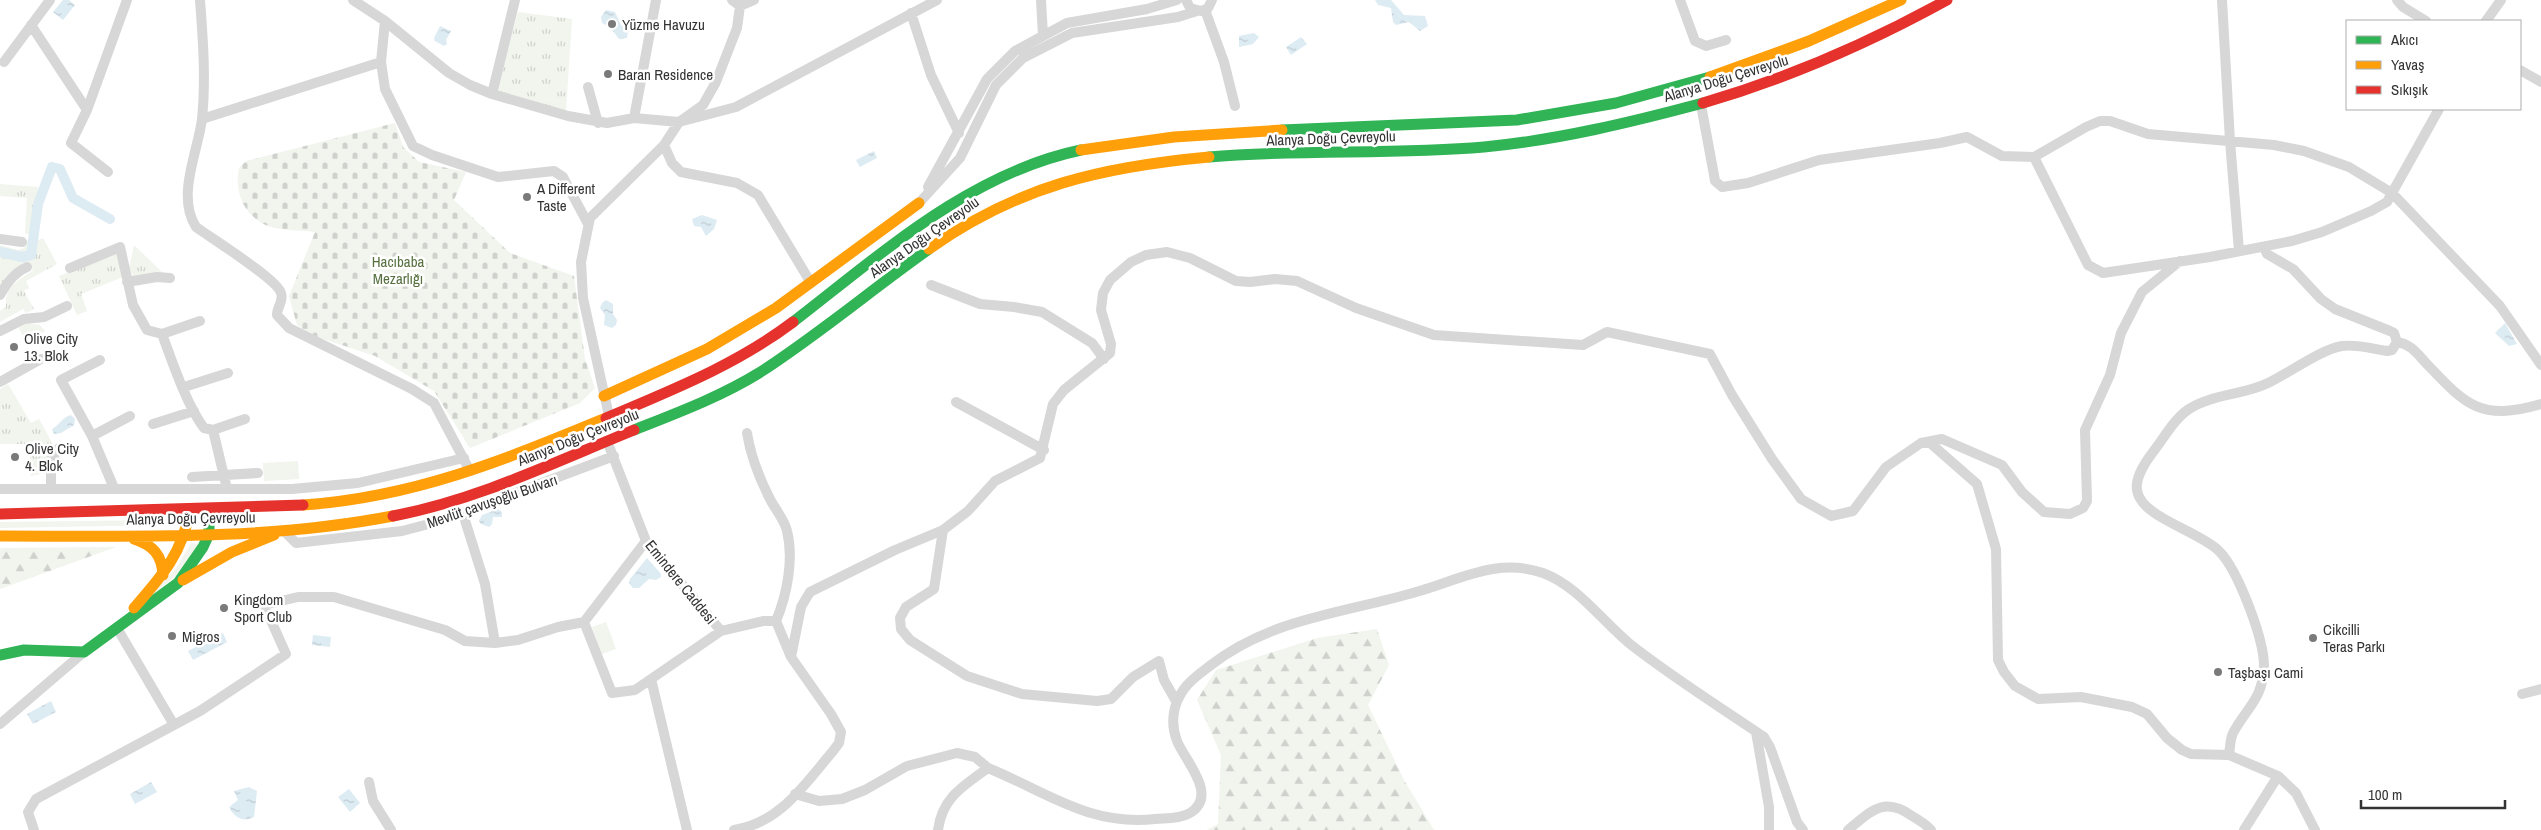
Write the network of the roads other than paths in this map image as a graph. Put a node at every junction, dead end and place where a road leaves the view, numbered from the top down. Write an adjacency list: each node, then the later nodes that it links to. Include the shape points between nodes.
1 (50, 0): 25 (street)
2 (126, 0): 36 (street)
3 (200, 0): 38 (street)
4 (353, 0): 24 (street)
5 (515, 0): 33 (street)
6 (656, 0): 39 (street)
7 (754, 0): 19 (street)
8 (936, 0): 21 (street)
9 (1041, 0): 26 (street)
10 (1177, 0): 26 (street, via 1147,9 1067,23)
11 (1186, 0): 20 (street, via 1190,8)
12 (1212, 0): 20 (street)
13 (1680, 0): 27 (street, via 1695,41 1706,46)
14 (1901, 0): 79 (main road, Alanya Doğu Çevreyolu, via 1819,39 1758,62 1692,83 1570,111 1516,120 1460,124 1206,134 1105,145 1061,155 975,191 744,356 704,377)
15 (1947, 0): 34 (main road, Alanya Doğu Çevreyolu, via 1826,61)
16 (2222, 0): 43 (street)
17 (2397, 0): 22 (street)
18 (2501, 0): 23 (street)
19 (736, 3): 40 (street, via 737,28 716,82 703,105)
20 (1201, 10): 35 (street, via 1224,62); 48 (street, via 1178,17 1072,33 1023,58 996,85 960,158)
21 (911, 13): 40 (street, via 736,106); 42 (street, via 930,75)
22 (2424, 20)
23 (2487, 20)
24 (385, 21): 29 (street); 33 (street, via 449,73)
25 (32, 25): 28 (street); 36 (street)
26 (1043, 36): 42 (street, via 1015,51 987,79)
27 (1726, 40)
28 (4, 62)
29 (381, 62): 38 (street); 49 (street, via 385,89 413,146 498,177 554,171 563,176)
30 (2521, 71): 31 (street)
31 (2541, 82)
32 (588, 87): 41 (street)
33 (492, 94): 41 (street)
34 (1701, 104): 45 (street, via 1715,181 1722,187 1748,183 1819,160 1967,137 2002,156); 85 (main road, Alanya Doğu Çevreyolu, via 1523,143 1461,149 1190,160 1069,179 1025,193 954,231 793,351 754,376 715,397)
35 (1235, 106)
36 (86, 110): 46 (street, via 71,143)
37 (2439, 110): 47 (street)
38 (202, 118): 90 (street, via 188,193 190,214 196,227 272,281 282,294 277,315 289,328 412,388 434,403)
39 (634, 118): 40 (street); 41 (street)
40 (679, 122): 44 (street)
41 (598, 123)
42 (959, 133): 48 (street)
43 (2230, 141): 45 (street, via 2148,134 2110,121 2100,121); 47 (street, via 2274,145 2329,159 2372,179); 53 (street)
44 (664, 145): 49 (street, via 592,214); 59 (street, via 672,163 681,172 737,183 758,195)
45 (2034, 157): 54 (street, via 2088,265 2103,273)
46 (108, 172)
47 (2392, 193): 52 (street, via 2387,202 2348,222); 70 (street, via 2500,306)
48 (919, 203): 59 (main road)
49 (588, 224): 74 (street, via 581,262 583,298)
50 (0, 239): 51 (street)
51 (22, 242)
52 (2264, 247): 53 (street); 66 (street, via 2267,254 2293,268 2321,299 2335,309 2390,331)
53 (2240, 251): 54 (street)
54 (2180, 261): 86 (street, via 2142,292 2121,333 2110,374 2085,430 2087,501 2083,508 2070,514 2044,512 2022,492 2002,465 1942,439)
55 (27, 267): 61 (street)
56 (70, 268): 58 (street, via 120,247)
57 (170, 278): 58 (street, via 157,276)
58 (127, 282): 65 (street, via 133,305 145,327 151,333)
59 (811, 282): 74 (main road, via 776,308 707,349)
60 (931, 285): 68 (street, via 980,304 1042,312 1092,343)
61 (0, 295)
62 (67, 306): 64 (street, via 44,317 21,320)
63 (200, 321): 65 (street)
64 (0, 331)
65 (162, 334): 73 (street)
66 (2397, 342): 76 (street, via 2412,349 2458,397 2476,408 2497,412); 127 (street, via 2392,350 2387,351 2351,346 2329,350 2265,384 2193,407 2179,417 2149,457 2136,483 2143,505 2207,540 2230,564 2261,646 2262,682 2251,710 2233,734)
67 (41, 359): 72 (street)
68 (1104, 359): 86 (street, via 1110,353 1111,344 1101,310 1103,293 1110,280 1131,262 1146,255 1167,252 1190,258 1236,281 1275,279 1297,282 1356,308 1434,335 1583,345 1607,332 1710,354 1772,459 1801,499 1832,516 1853,512 1886,467); 88 (street, via 1064,390 1053,404)
69 (100, 360): 84 (street, via 61,380)
70 (2541, 365)
71 (228, 373): 73 (street)
72 (0, 382)
73 (184, 387): 77 (street)
74 (604, 396): 79 (street)
75 (956, 402): 88 (street)
76 (2541, 404)
77 (194, 411): 81 (street); 82 (street, via 204,428)
78 (130, 416): 84 (street)
79 (609, 416): 91 (main road, Alanya Doğu Çevreyolu)
80 (245, 419): 82 (street)
81 (153, 424)
82 (213, 430): 93 (street)
83 (747, 433): 112 (street, via 750,456 787,530 789,560 784,601)
84 (92, 436): 96 (street)
85 (607, 441): 89 (street, Emindere Caddesi); 104 (main road, Alanya Doğu Çevreyolu, via 495,487 442,504 357,522)
86 (1929, 442): 127 (street, via 1977,484 1996,550 1998,660 2015,686 2038,699 2081,697 2132,707 2147,714 2182,750 2191,754)
87 (59, 448): 95 (street, via 51,460)
88 (1044, 450): 103 (street, via 1040,458 994,481 968,511)
89 (614, 456): 102 (street, Mevlüt çavuşoğlu Bulvarı); 109 (street, Emindere Caddesi)
90 (464, 458): 91 (street); 98 (street, via 358,483)
91 (470, 470): 100 (main road, Alanya Doğu Çevreyolu, via 414,488 360,499 287,508)
92 (258, 473): 93 (street)
93 (224, 475): 94 (street); 98 (street)
94 (192, 477)
95 (51, 488): 96 (street); 97 (street)
96 (114, 488): 98 (street)
97 (0, 489)
98 (227, 490)
99 (190, 510): 100 (main road, Alanya Doğu Çevreyolu); 101 (main road, Alanya Doğu Çevreyolu); 105 (main road)
100 (209, 510): 106 (main road)
101 (0, 514)
102 (463, 514): 104 (street, Mevlüt çavuşoğlu Bulvarı, via 402,531 296,543); 116 (street, via 485,584)
103 (943, 530): 119 (street, via 810,592 801,607); 123 (street, via 934,589 906,607 900,618 901,629 910,640 967,676 1022,694 1111,699 1133,677 1159,661 1164,680)
104 (284, 531): 106 (main road, Alanya Doğu Çevreyolu); 111 (main road, via 232,552)
105 (187, 534): 106 (main road, Alanya Doğu Çevreyolu); 107 (main road, Alanya Doğu Çevreyolu); 110 (main road)
106 (208, 534): 111 (main road, via 204,547)
107 (113, 535): 108 (main road, Alanya Doğu Çevreyolu); 110 (main road, via 148,543 163,562)
108 (0, 536)
109 (646, 541): 113 (street); 115 (street, Emindere Caddesi)
110 (163, 575): 114 (main road)
111 (178, 583): 114 (main road)
112 (776, 621): 115 (street, Emindere Caddesi); 119 (street)
113 (584, 622): 116 (street); 120 (street, via 612,693 635,690)
114 (117, 628): 117 (main road); 125 (street)
115 (721, 630): 120 (street)
116 (495, 643): 125 (street, via 465,641 445,630 334,597 298,597 264,605 286,654)
117 (84, 652): 118 (main road, via 24,650); 124 (street)
118 (0, 655)
119 (790, 657): 131 (street, via 841,732 839,743)
120 (651, 679): 134 (street)
121 (2541, 689): 122 (street)
122 (2522, 694)
123 (1176, 701): 126 (street, via 1208,667 1263,633 1286,624 1416,592 1492,567 1510,566 1528,568 1560,582 1630,644); 128 (street, via 1173,715 1177,742 1202,788 1199,803 1187,815 1132,822 1108,819 1066,805)
124 (0, 724)
125 (174, 725): 132 (street, via 36,799 28,812)
126 (1756, 732): 137 (street, via 1770,808); 138 (street, via 1770,747 1797,822)
127 (2229, 755): 129 (street)
128 (988, 768): 131 (street, via 976,757 957,753 907,766 860,793 842,799 818,801); 136 (street, via 950,798 942,808)
129 (2278, 776): 141 (street); 142 (street, via 2296,793)
130 (369, 782): 133 (street, via 373,801)
131 (795, 794): 135 (street, via 771,818)
132 (34, 830)
133 (392, 830)
134 (687, 830)
135 (734, 830)
136 (938, 830)
137 (1769, 830)
138 (1803, 830)
139 (1848, 830): 140 (street, via 1869,812 1886,806 1902,808)
140 (1931, 830)
141 (2244, 830)
142 (2314, 830)

